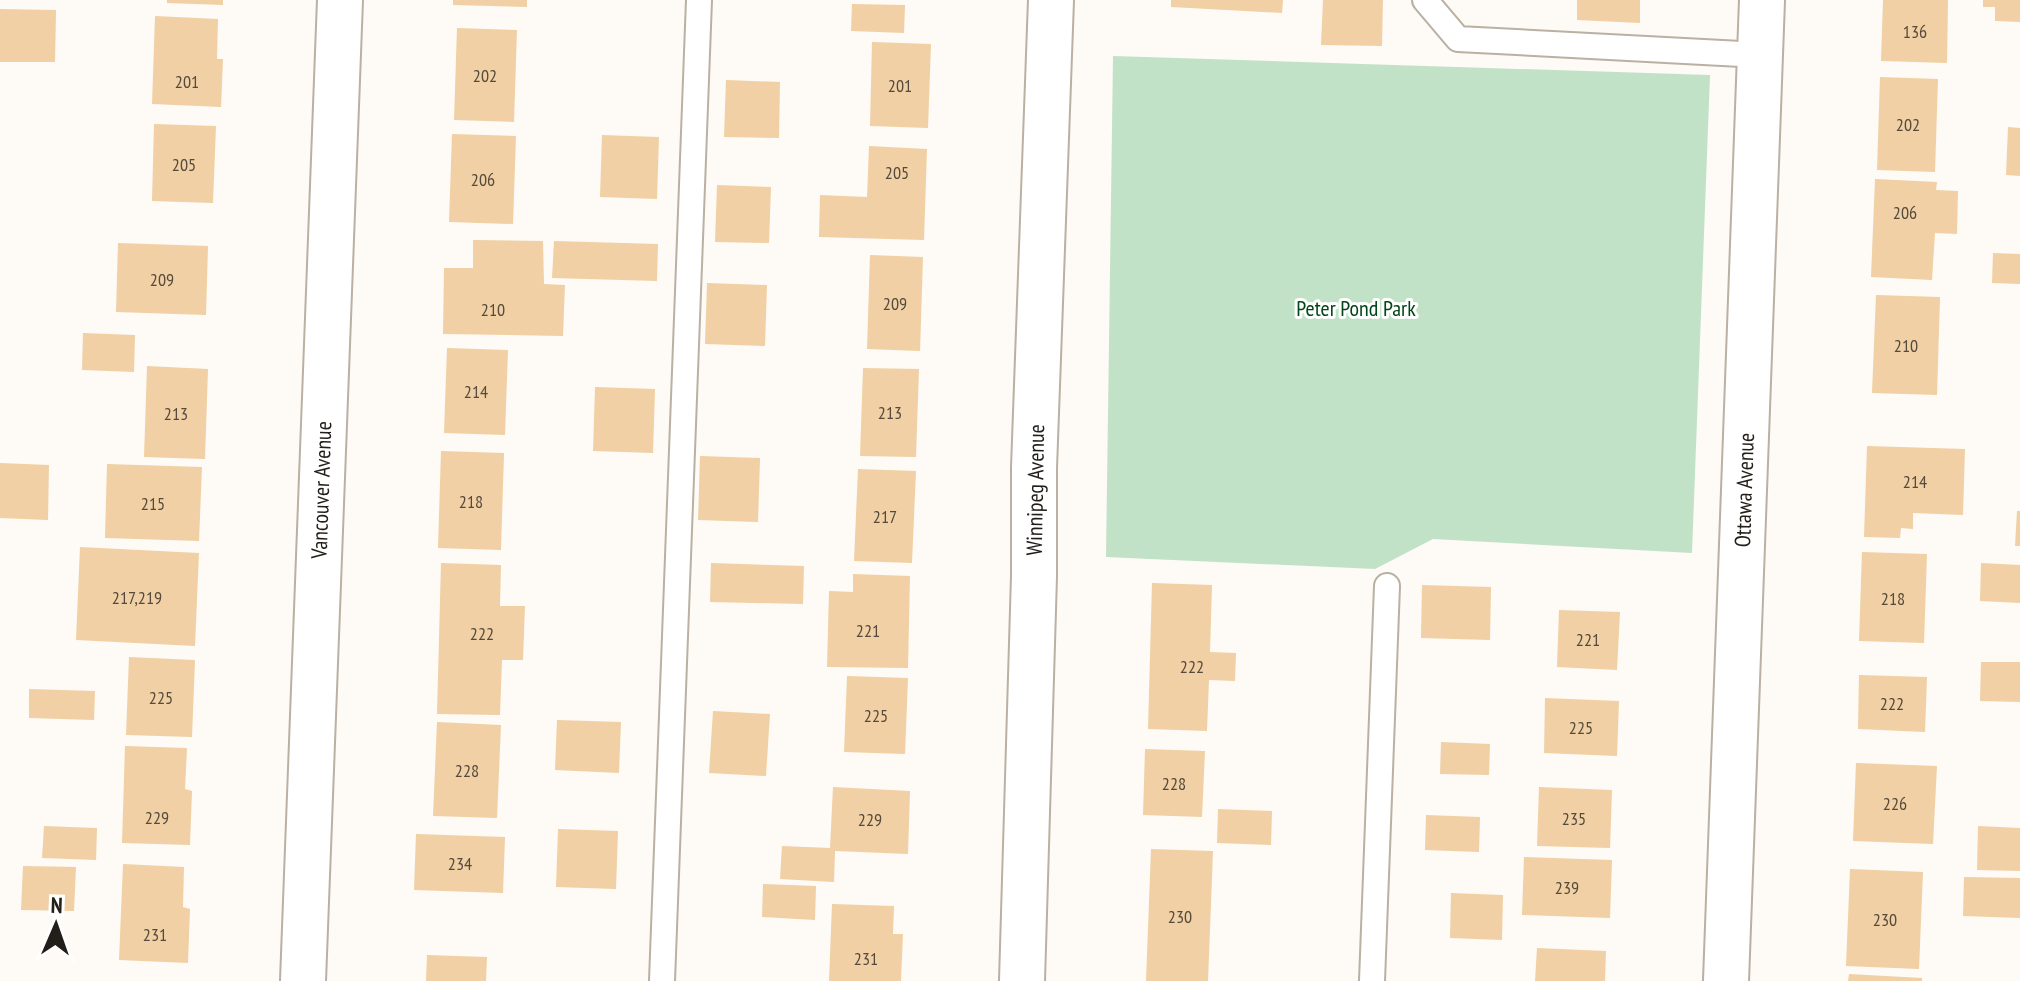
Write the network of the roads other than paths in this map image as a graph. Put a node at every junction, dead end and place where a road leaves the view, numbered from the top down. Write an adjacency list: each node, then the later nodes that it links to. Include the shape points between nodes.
1 (340, 0): 8 (street, Vancouver Avenue)
2 (699, 0): 9 (lane)
3 (1051, 0): 10 (street, Winnipeg Avenue)
4 (1425, 0): 6 (lane, via 1458,39)
5 (1762, 0): 6 (street, Ottawa Avenue)
6 (1760, 55): 12 (street, Ottawa Avenue)
7 (1387, 586): 11 (lane)
8 (303, 981)
9 (662, 981)
10 (1022, 981)
11 (1372, 981)
12 (1726, 981)

